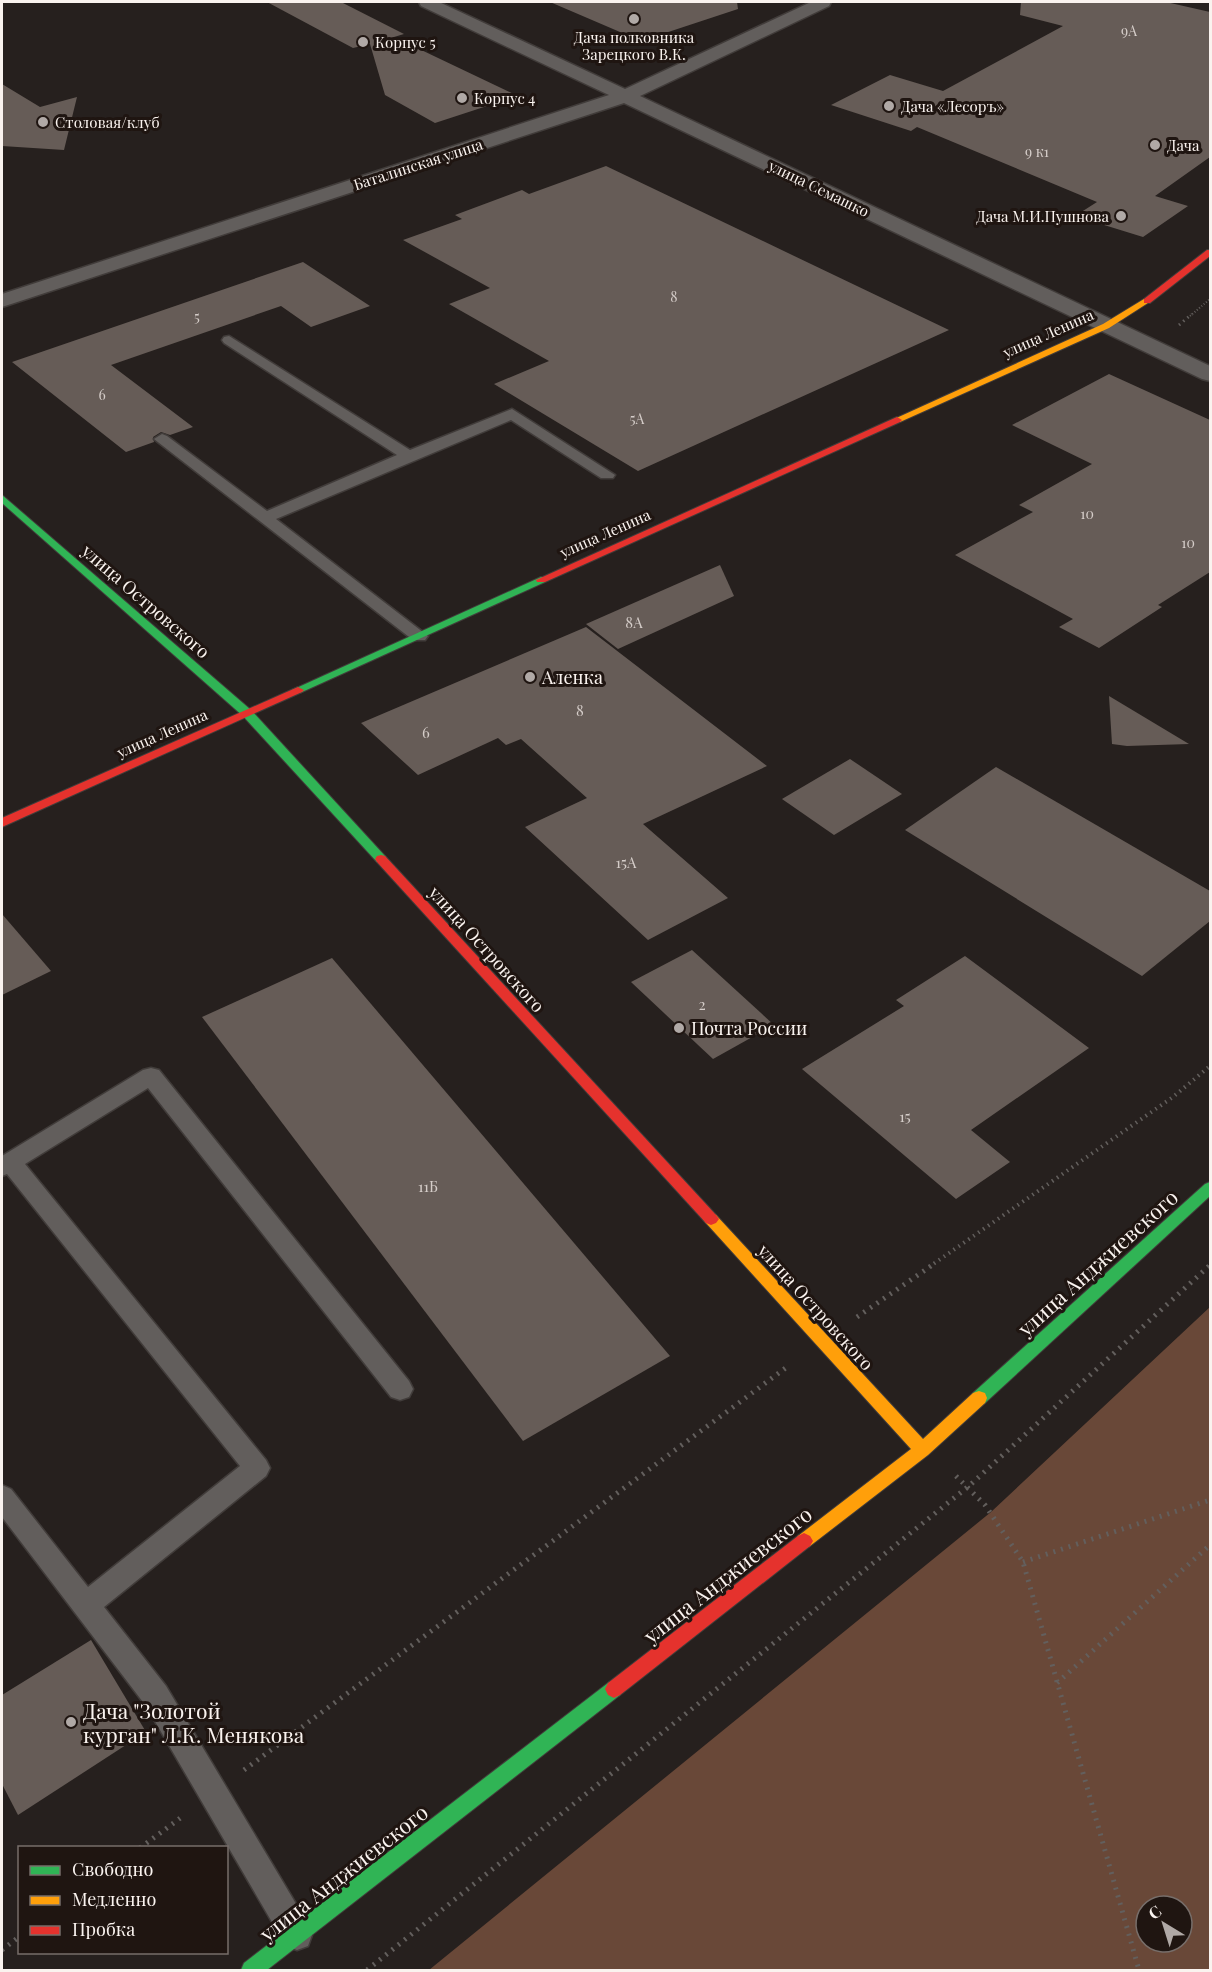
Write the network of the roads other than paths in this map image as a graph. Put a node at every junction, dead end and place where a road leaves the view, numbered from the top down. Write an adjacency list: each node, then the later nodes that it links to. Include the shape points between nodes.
1 (428, 2): 3 (street, улица Семашко)
2 (823, 2): 3 (street, Баталинская улица)
3 (626, 96): 5 (street, Баталинская улица); 6 (street, улица Семашко)
4 (1210, 252): 6 (street, улица Ленина, via 1135,310)
5 (2, 301)
6 (1106, 326): 8 (street, улица Семашко); 14 (street, улица Ленина)
7 (229, 340): 10 (lane)
8 (1210, 374)
9 (162, 439): 13 (lane)
10 (409, 456): 11 (lane, via 512,414); 13 (lane)
11 (608, 475)
12 (2, 498): 15 (street, улица Островского)
13 (265, 518): 14 (lane)
14 (419, 636): 15 (street, улица Ленина)
15 (247, 713): 16 (street, улица Ленина); 20 (street, улица Островского)
16 (2, 823)
17 (6, 1165): 19 (lane, via 151,1076); 22 (lane, via 257,1467)
18 (1210, 1188): 20 (street, улица Анджиевского)
19 (400, 1389)
20 (922, 1450): 23 (street, улица Анджиевского)
21 (2, 1497): 22 (lane)
22 (86, 1605): 23 (lane, via 156,1696)
23 (297, 1935): 24 (street, улица Анджиевского)
24 (250, 1971)

